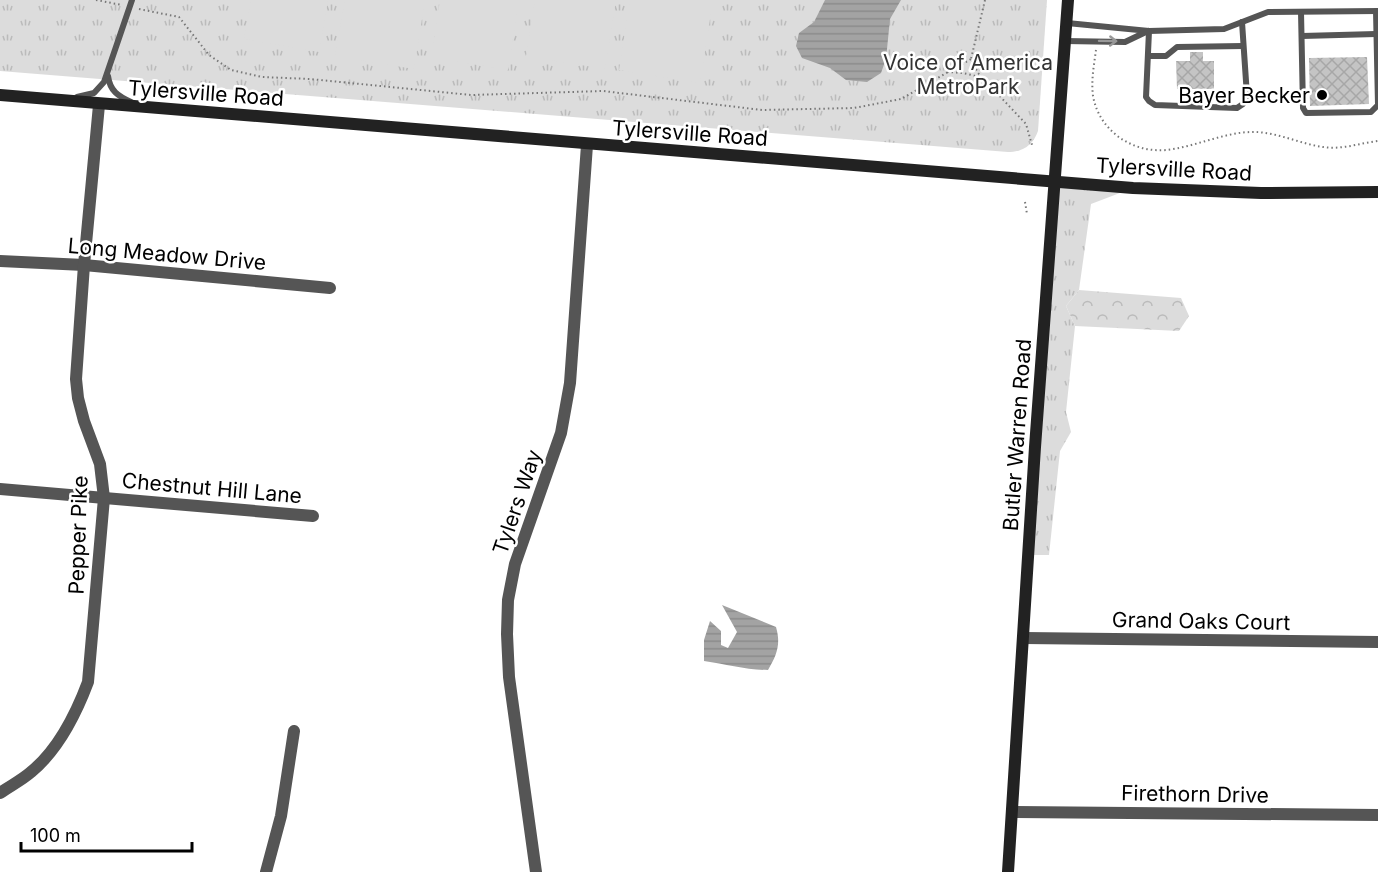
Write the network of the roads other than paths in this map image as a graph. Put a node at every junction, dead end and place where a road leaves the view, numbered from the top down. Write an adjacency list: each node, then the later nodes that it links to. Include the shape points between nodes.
1 (132, 0): 13 (lane)
2 (1068, 0): 6 (main road, Butler Warren Road)
3 (1377, 11): 4 (lane); 8 (lane)
4 (1301, 12): 5 (lane, via 1268,12); 9 (lane)
5 (1242, 22): 7 (lane, via 1224,29); 11 (lane)
6 (1066, 23): 7 (lane); 10 (main road, Butler Warren Road)
7 (1149, 31): 10 (lane, one-way to 7, via 1125,42); 12 (lane)
8 (1376, 34): 9 (lane); 9 (lane, via 1378,105 1371,112 1306,113)
9 (1302, 36)
10 (1065, 41): 19 (main road, Butler Warren Road)
11 (1243, 46): 12 (lane, via 1177,47 1166,56); 12 (lane, via 1247,96 1237,108 1155,105 1146,97)
12 (1148, 56)
13 (108, 75): 15 (lane, via 94,93); 17 (lane, via 113,91)
14 (0, 95): 15 (main road, Tylersville Road)
15 (55, 100): 16 (main road, Tylersville Road)
16 (99, 105): 17 (main road, Tylersville Road); 22 (street, Pepper Pike)
17 (145, 108): 18 (main road, Tylersville Road)
18 (587, 145): 19 (main road, Tylersville Road); 34 (street, Tylers Way, via 568,393 561,433 515,564 508,600 510,677)
19 (1055, 182): 20 (main road, Tylersville Road, via 1201,191); 27 (main road, Butler Warren Road)
20 (1378, 192)
21 (0, 261): 22 (street, Long Meadow Drive)
22 (84, 265): 23 (street, Long Meadow Drive); 25 (street, Pepper Pike, via 77,388 100,464)
23 (330, 288)
24 (0, 489): 25 (street, Chestnut Hill Lane)
25 (104, 498): 26 (street, Chestnut Hill Lane); 30 (street, Pepper Pike, via 88,682 68,725 43,760 31,772)
26 (313, 516)
27 (1024, 638): 28 (street, Grand Oaks Court); 31 (main road, Butler Warren Road)
28 (1378, 642)
29 (294, 731): 33 (street, via 281,816)
30 (2, 787)
31 (1012, 812): 32 (street, Firethorn Drive); 35 (main road, Butler Warren Road)
32 (1378, 815)
33 (266, 872)
34 (537, 872)
35 (1008, 872)

